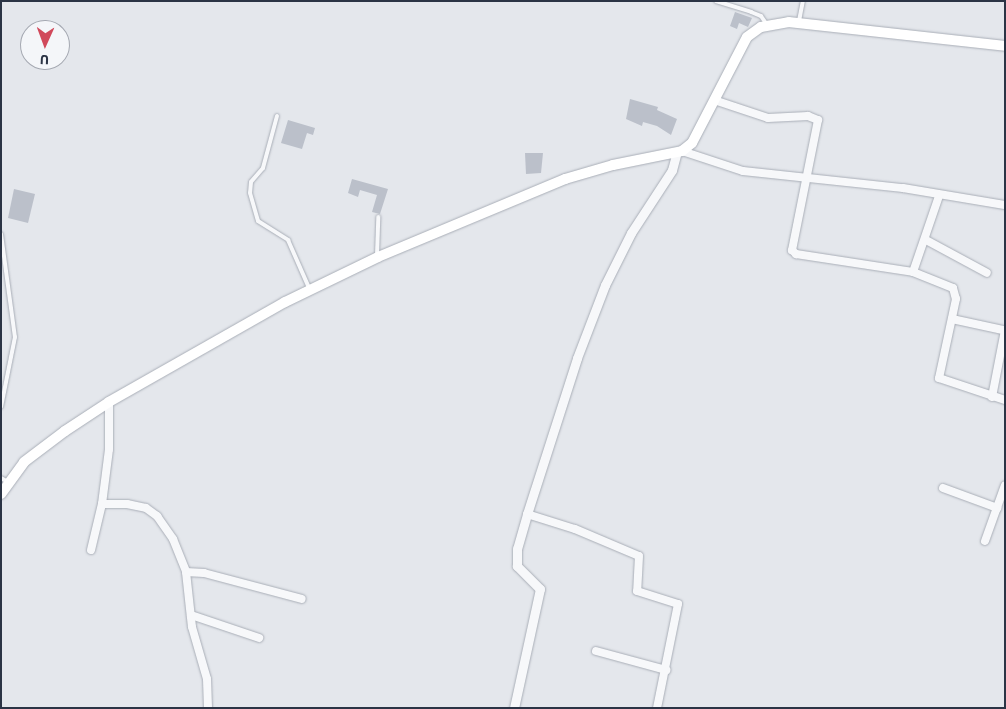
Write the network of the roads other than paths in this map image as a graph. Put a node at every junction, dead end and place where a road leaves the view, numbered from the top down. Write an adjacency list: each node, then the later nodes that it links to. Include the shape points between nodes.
1 (716, 1): 4 (lane, via 761,16)
2 (803, 1): 3 (lane)
3 (798, 23): 4 (main road); 5 (main road)
4 (767, 24): 6 (main road, via 746,37)
5 (1005, 46)
6 (714, 100): 8 (main road, via 692,143); 9 (street, via 768,118 808,116 818,120)
7 (277, 116): 18 (lane, via 263,168 252,182 250,193 258,221 288,240)
8 (679, 153): 9 (street, via 743,171); 15 (main road, via 613,165 565,179); 31 (street, via 672,170 631,233 605,285 577,358)
9 (808, 178): 10 (street, via 903,188); 16 (street, via 792,250)
10 (940, 196): 11 (street); 14 (street)
11 (1005, 205)
12 (378, 218): 15 (lane)
13 (1, 234): 24 (lane, via 15,337)
14 (926, 240): 16 (street); 17 (street)
15 (378, 257): 18 (main road)
16 (912, 272): 19 (street, via 956,291)
17 (987, 273)
18 (310, 290): 23 (main road)
19 (952, 319): 20 (street); 21 (street, via 939,378)
20 (1004, 330): 21 (street)
21 (992, 396): 22 (street)
22 (1005, 400)
23 (109, 402): 25 (main road, via 31,454); 29 (street, via 109,449)
24 (1, 406)
25 (4, 480): 28 (main road)
26 (1005, 485): 30 (street)
27 (943, 488): 30 (street)
28 (1, 494)
29 (102, 504): 33 (street); 34 (street, via 141,506 157,516 173,539)
30 (997, 508): 32 (street)
31 (527, 514): 39 (street, via 575,528 639,556 637,591 675,602 680,607); 41 (street, via 517,550 517,566 540,589)
32 (985, 541)
33 (91, 550)
34 (186, 572): 35 (street, via 204,573); 36 (street)
35 (302, 598)
36 (191, 615): 37 (street); 40 (street, via 194,639 207,679)
37 (259, 638)
38 (596, 651): 39 (street)
39 (666, 670): 42 (street)
40 (208, 708)
41 (514, 708)
42 (657, 708)

